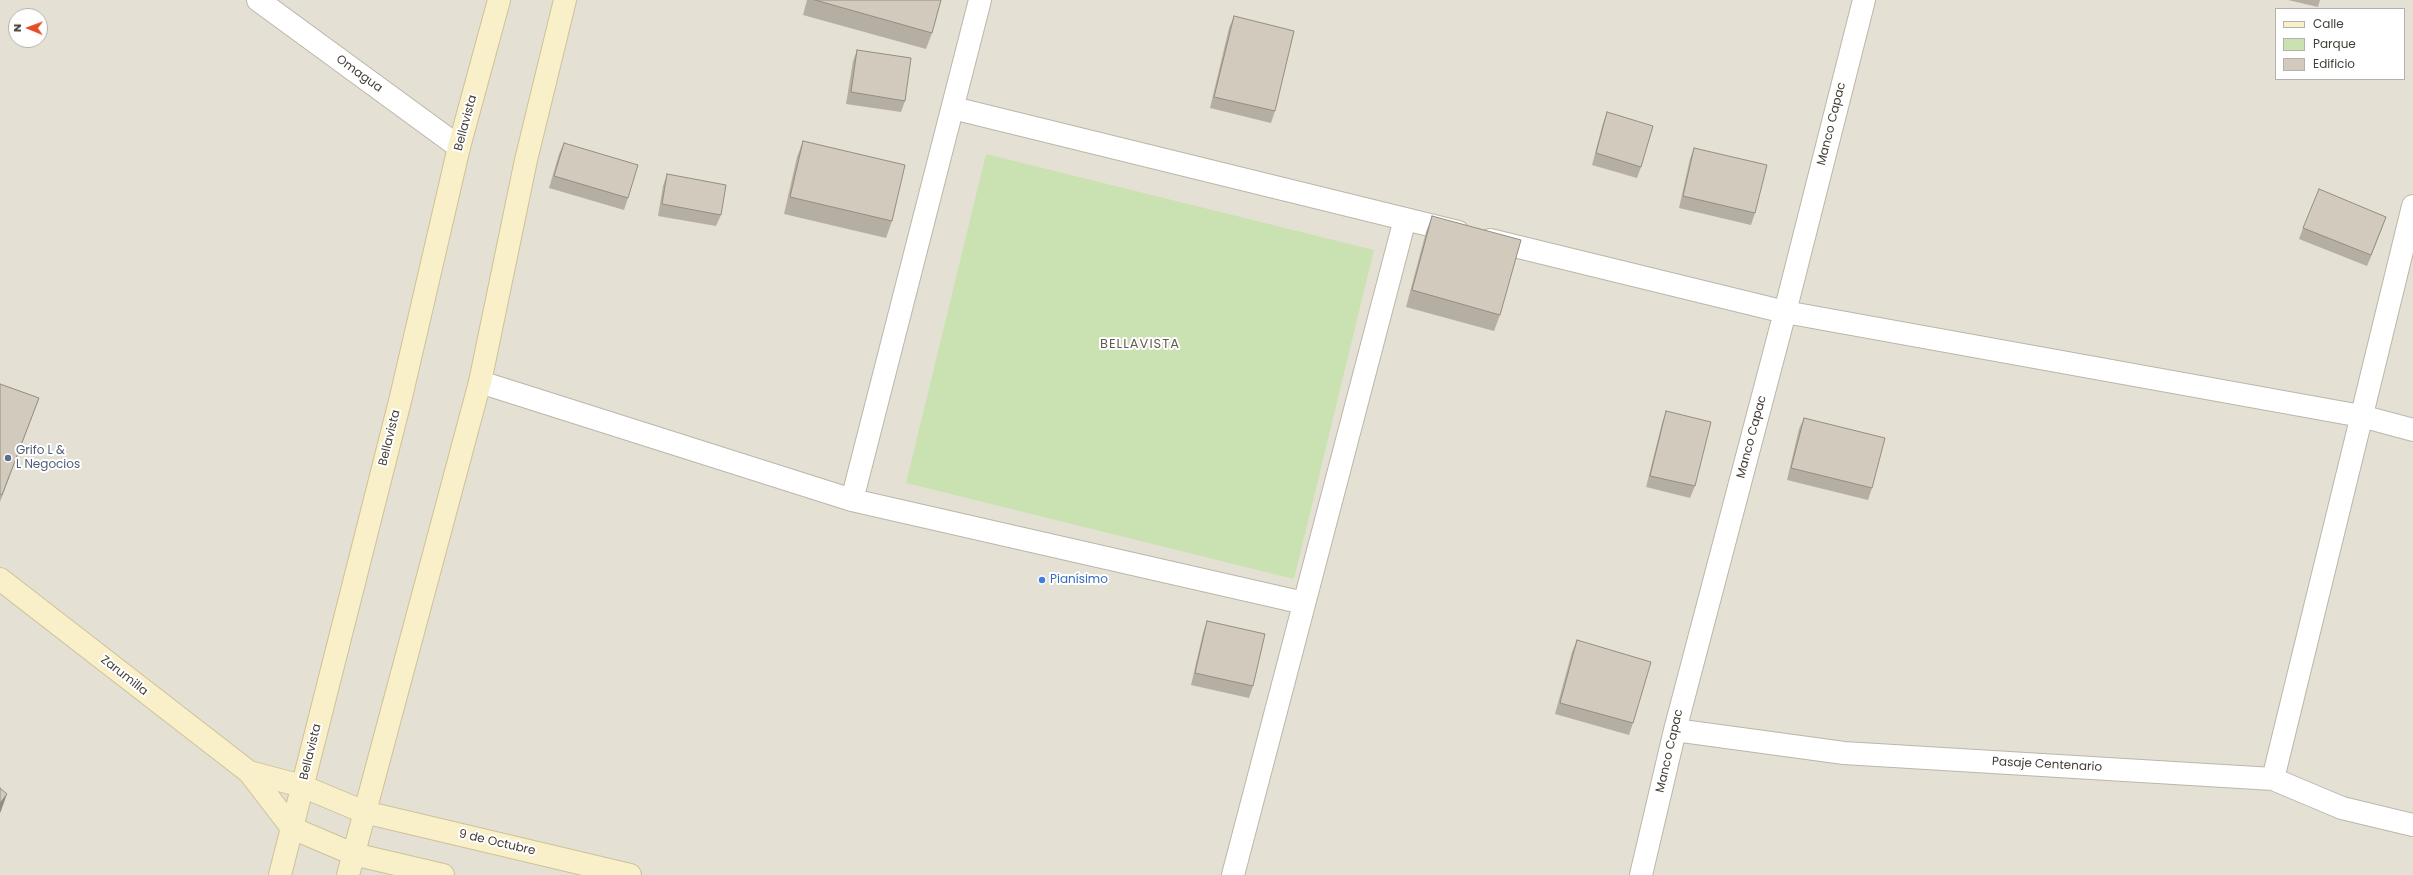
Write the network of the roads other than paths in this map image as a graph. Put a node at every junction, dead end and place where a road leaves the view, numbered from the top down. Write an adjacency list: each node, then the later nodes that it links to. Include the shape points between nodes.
1 (258, 0): 7 (street, Omagua)
2 (499, 0): 7 (street, Bellavista)
3 (565, 0): 11 (street, via 526,160)
4 (980, 0): 6 (street)
5 (1864, 0): 10 (street, Manco Capac)
6 (953, 108): 9 (street); 14 (street)
7 (459, 147): 20 (street, Bellavista, via 400,397)
8 (2413, 206): 12 (street)
9 (1404, 219): 10 (street); 16 (street)
10 (1785, 312): 12 (street); 17 (street, Manco Capac)
11 (480, 382): 14 (street); 21 (street)
12 (2361, 416): 13 (street); 19 (street)
13 (2413, 430)
14 (852, 500): 16 (street)
15 (0, 579): 18 (street, Zarumilla)
16 (1304, 603): 29 (street)
17 (1674, 730): 19 (street, Pasaje Centenario, via 1844,753); 30 (street, Manco Capac)
18 (249, 772): 20 (street, Zarumilla); 23 (street, Zarumilla)
19 (2272, 779): 22 (street, Pasaje Centenario, via 2342,808)
20 (302, 786): 21 (street, Zarumilla); 23 (street, Bellavista)
21 (364, 812): 24 (street); 28 (street, 9 de Octubre)
22 (2413, 825)
23 (292, 828): 24 (street, Zarumilla); 25 (street, Bellavista)
24 (353, 854): 26 (street); 27 (street)
25 (280, 875)
26 (348, 875)
27 (443, 875)
28 (630, 875)
29 (1234, 875)
30 (1642, 875)

